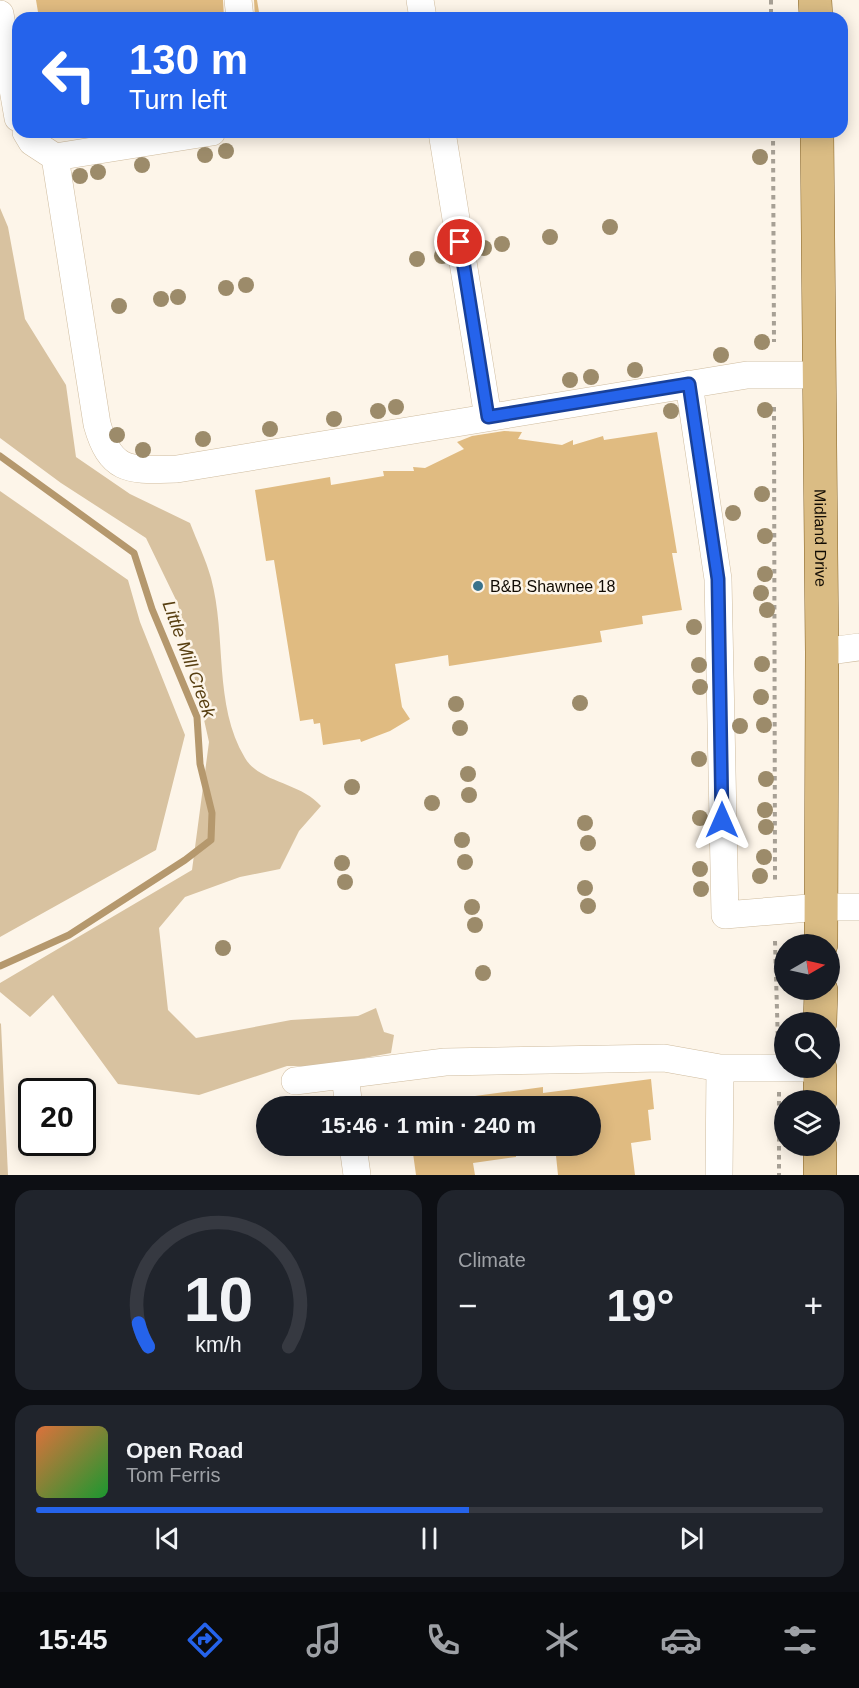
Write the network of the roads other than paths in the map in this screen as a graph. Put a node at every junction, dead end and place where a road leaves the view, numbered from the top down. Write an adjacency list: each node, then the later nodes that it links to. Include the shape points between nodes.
1 (0, 14): 2 (street)
2 (12, 83)
3 (30, 138): 7 (street)
4 (175, 138): 7 (street)
5 (443, 138): 10 (street)
6 (817, 138): 8 (main road, Midland Drive)
7 (56, 157): 10 (street, via 97,424 104,448 122,465 140,470 177,470)
8 (819, 375): 9 (street, via 747,375); 12 (main road, Midland Drive)
9 (689, 384): 10 (street); 13 (street, via 718,579 725,915)
10 (488, 417)
11 (859, 647): 12 (street)
12 (822, 652): 13 (main road, Midland Drive)
13 (821, 907): 14 (street); 15 (main road, Midland Drive)
14 (859, 907)
15 (820, 934)
16 (720, 1068): 17 (street); 18 (street, via 664,1058 446,1062); 24 (street)
17 (774, 1068)
18 (345, 1076): 19 (street); 20 (street)
19 (295, 1081)
20 (348, 1096)
21 (354, 1156): 23 (street)
22 (820, 1156): 25 (main road)
23 (357, 1175)
24 (719, 1175)
25 (820, 1175)

